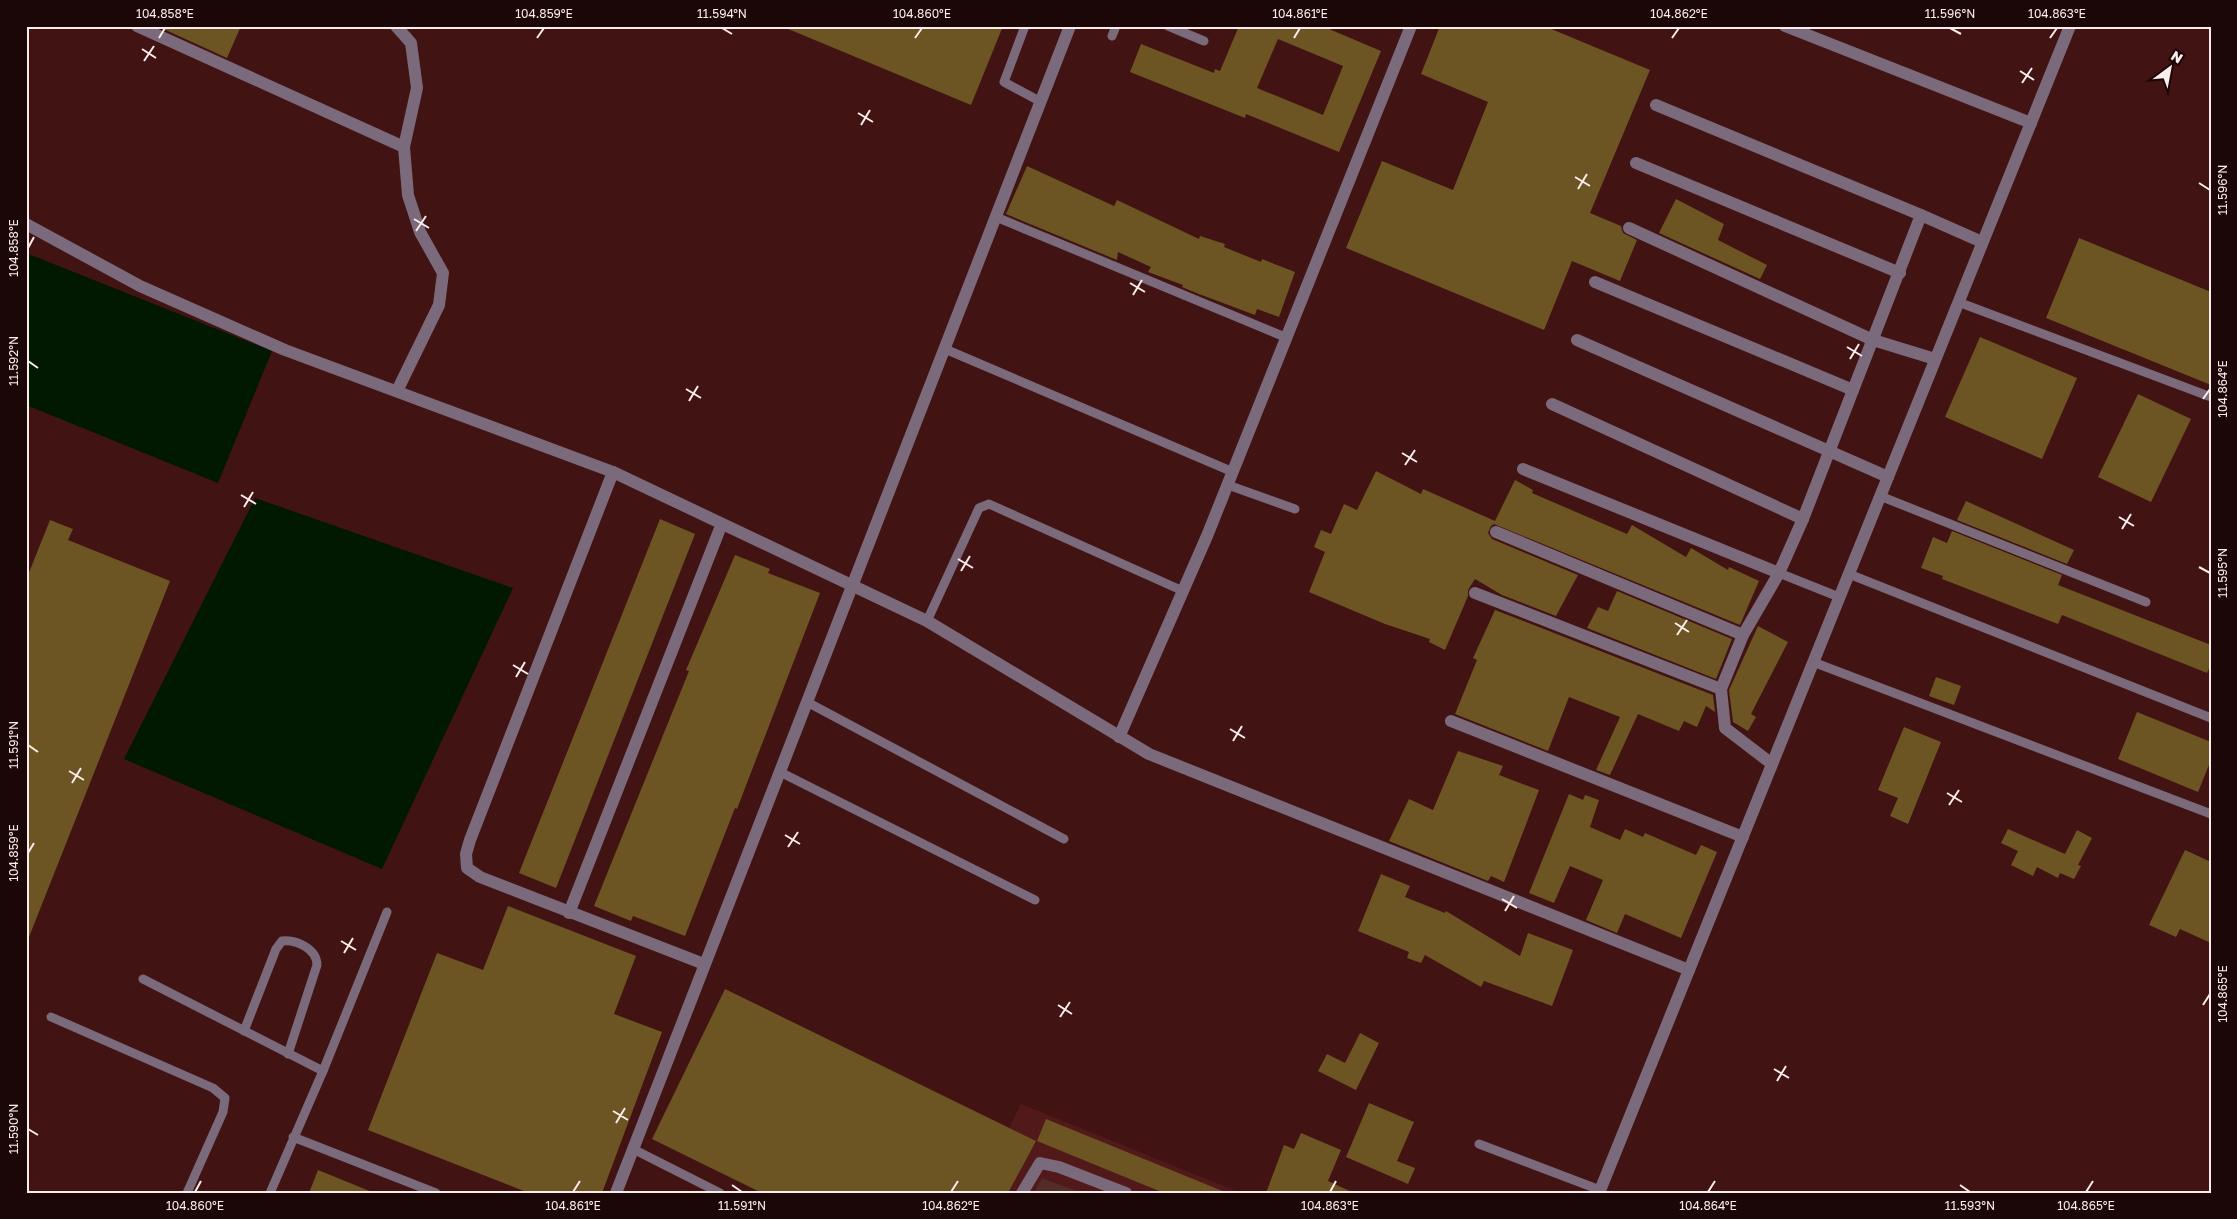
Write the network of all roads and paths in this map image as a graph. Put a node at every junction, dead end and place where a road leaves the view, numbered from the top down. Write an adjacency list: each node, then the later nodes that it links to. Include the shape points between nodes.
1 (137, 26): 15 (street)
2 (396, 26): 15 (street, via 411,43 418,88)
3 (1026, 26): 12 (lane, via 1004,82)
4 (1070, 26): 12 (street)
5 (1116, 26): 10 (lane)
6 (1168, 26): 11 (lane)
7 (1411, 26): 25 (street)
8 (1785, 26): 14 (street)
9 (2070, 26): 14 (street)
10 (1112, 36)
11 (1204, 42)
12 (1040, 102): 18 (street)
13 (1656, 105): 17 (street)
14 (2030, 123): 21 (street)
15 (404, 147): 30 (street, via 408,195 417,223 443,273 439,305)
16 (1636, 163): 22 (street)
17 (1921, 215): 21 (street); 22 (street)
18 (996, 217): 25 (lane); 28 (street)
19 (26, 224): 30 (street, via 140,286 285,350)
20 (1630, 228): 27 (street)
21 (1982, 242): 24 (street)
22 (1900, 273): 27 (street)
23 (1595, 282): 31 (street)
24 (1958, 302): 29 (street); 32 (lane)
25 (1285, 337): 37 (street)
26 (1577, 340): 34 (street)
27 (1873, 340): 29 (street); 31 (street)
28 (945, 349): 37 (lane); 47 (street)
29 (1935, 359): 38 (street)
30 (397, 390): 36 (street)
31 (1853, 390): 34 (street)
32 (2211, 397)
33 (1552, 404): 42 (street)
34 (1829, 453): 38 (street); 42 (street)
35 (1523, 469): 45 (street)
36 (613, 472): 43 (street); 67 (street, via 466,854 468,868 480,877)
37 (1233, 472): 39 (street)
38 (1888, 478): 40 (street)
39 (1228, 485): 41 (lane); 48 (street)
40 (1880, 496): 46 (street); 51 (lane)
41 (1294, 509)
42 (1803, 519): 45 (street)
43 (721, 526): 47 (street); 67 (street)
44 (1496, 532): 53 (street)
45 (1779, 573): 50 (lane); 53 (street)
46 (1848, 574): 50 (street); 57 (lane)
47 (852, 587): 52 (street); 56 (street)
48 (1183, 590): 52 (lane, via 989,504 979,508); 59 (street)
49 (1475, 593): 55 (street)
50 (1839, 597): 54 (street)
51 (2146, 602)
52 (927, 621): 59 (street)
53 (1742, 635): 55 (street)
54 (1813, 662): 60 (street); 62 (lane)
55 (1721, 689): 60 (street, via 1725,728)
56 (807, 702): 61 (street); 64 (lane)
57 (2211, 718)
58 (1451, 721): 63 (street)
59 (1118, 737): 69 (street, via 1150,754)
60 (1772, 764): 63 (street)
61 (780, 772): 65 (lane); 68 (street)
62 (2211, 814)
63 (1743, 837): 69 (street)
64 (1064, 839)
65 (1035, 900)
66 (386, 912): 74 (lane)
67 (569, 913): 68 (street)
68 (704, 964): 77 (street)
69 (1689, 970): 78 (street)
70 (143, 979): 72 (lane)
71 (51, 1018): 79 (lane, via 213,1088 225,1098 224,1112)
72 (244, 1031): 73 (lane); 73 (lane, via 282,941 288,940 313,951 318,964)
73 (288, 1054): 74 (lane)
74 (323, 1071): 75 (lane)
75 (294, 1137): 80 (lane); 81 (lane)
76 (1479, 1144): 78 (lane)
77 (633, 1148): 82 (street); 83 (lane)
78 (1600, 1192)
79 (187, 1193)
80 (270, 1193)
81 (436, 1193)
82 (616, 1193)
83 (720, 1193)
84 (1022, 1193): 85 (street, via 1040,1163)
85 (1126, 1193)

